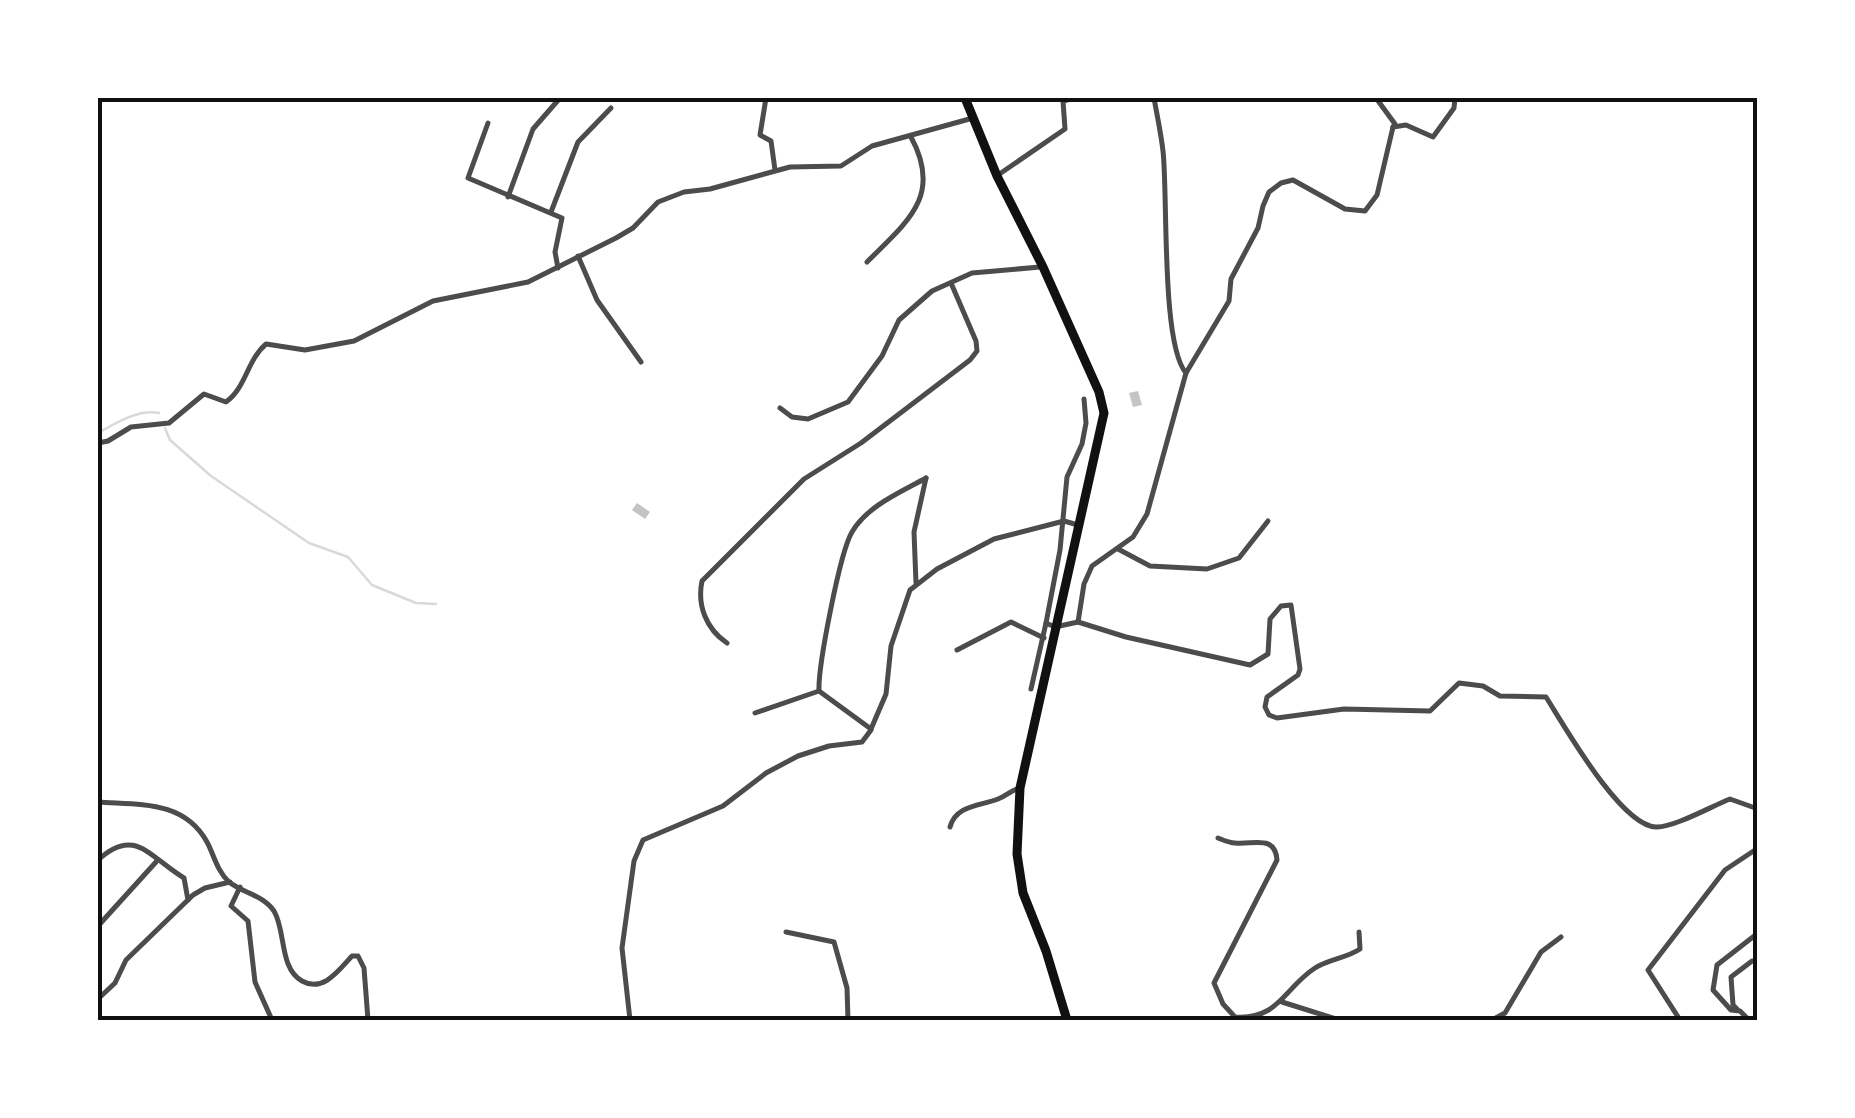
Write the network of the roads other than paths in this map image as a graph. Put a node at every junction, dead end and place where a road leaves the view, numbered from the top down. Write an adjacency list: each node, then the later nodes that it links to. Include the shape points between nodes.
1 (560, 98): 15 (street, via 533,129)
2 (766, 98): 13 (street, via 760,134 770,141)
3 (966, 98): 9 (highway)
4 (1076, 98): 14 (street, via 1063,101 1065,129)
5 (1154, 98): 23 (street, via 1164,154 1176,357)
6 (1376, 98): 11 (street)
7 (1456, 98): 11 (street, via 1433,137)
8 (611, 108): 16 (street, via 578,142)
9 (973, 118): 12 (street); 14 (highway)
10 (488, 123): 15 (street, via 468,178)
11 (1394, 127): 23 (street, via 1377,195 1365,211 1346,209 1293,180 1269,192 1231,279 1229,301)
12 (910, 137): 13 (street, via 872,146 841,166); 18 (street, via 923,162 922,196)
13 (775, 170): 17 (street, via 658,202 633,228)
14 (997, 176): 19 (highway)
15 (508, 197): 16 (street)
16 (551, 212): 20 (street, via 562,222)
17 (578, 256): 20 (street); 22 (street, via 597,300)
18 (866, 262)
19 (1044, 267): 21 (street, via 972,273); 29 (highway, via 1104,413)
20 (558, 268): 26 (street, via 528,282 433,301 354,340 304,350 266,344 226,402 204,394 169,423 132,427)
21 (950, 283): 25 (street, via 899,320 848,402 808,420); 35 (street, via 977,351 861,444 804,479 702,581 699,596 708,624)
22 (640, 362)
23 (1186, 373): 30 (street, via 1148,514)
24 (1084, 399): 27 (street, via 1086,422 1067,477)
25 (780, 408)
26 (98, 443)
27 (1064, 521): 29 (street); 31 (street, via 994,540); 33 (street)
28 (1268, 521): 30 (street, via 1239,558 1207,569 1150,566)
29 (1080, 526): 33 (highway)
30 (1118, 549): 32 (street, via 1092,566)
31 (916, 585): 38 (street, via 914,532 926,478 876,506 851,533); 40 (street, via 896,632 886,694)
32 (1078, 622): 33 (street); 43 (street, via 1250,666 1268,654 1270,619 1291,605 1300,669 1267,697 1269,716 1430,711 1459,682 1500,696 1546,697 1606,788 1640,824 1659,828 1730,799)
33 (1050, 625): 34 (street); 41 (highway)
34 (1044, 638): 36 (street, via 1011,622); 37 (street)
35 (727, 643)
36 (957, 650)
37 (1031, 690)
38 (819, 691): 39 (street); 40 (street)
39 (756, 714)
40 (871, 729): 64 (street, via 862,742 798,756 723,806 643,840 622,948)
41 (1020, 788): 44 (street, via 966,808); 66 (highway, via 1023,893)
42 (98, 802): 49 (street, via 165,807 187,816)
43 (1758, 809)
44 (950, 827)
45 (1218, 838): 61 (street, via 1261,841 1277,852 1214,983)
46 (1758, 848): 69 (street, via 1725,870 1648,970)
47 (98, 860): 48 (street, via 122,843)
48 (156, 862): 51 (street, via 184,878); 52 (street)
49 (230, 882): 50 (street); 51 (street)
50 (240, 887): 62 (street, via 232,906 248,921 254,982); 63 (street, via 276,913 289,968 301,981 322,983 358,956)
51 (188, 900): 58 (street, via 126,960)
52 (98, 926)
53 (786, 932): 65 (street, via 834,942)
54 (1359, 932): 59 (street, via 1360,949 1315,968)
55 (1758, 933): 60 (street, via 1717,965 1712,990)
56 (1562, 937): 68 (street, via 1541,952 1505,1013)
57 (1758, 961): 60 (street, via 1732,976 1733,1005)
58 (98, 999)
59 (1282, 1002): 61 (street, via 1252,1018); 67 (street)
60 (1740, 1011): 70 (street)
61 (1231, 1019)
62 (272, 1020)
63 (368, 1020)
64 (630, 1020)
65 (848, 1020)
66 (1067, 1020)
67 (1339, 1020)
68 (1492, 1020)
69 (1680, 1020)
70 (1749, 1020)

